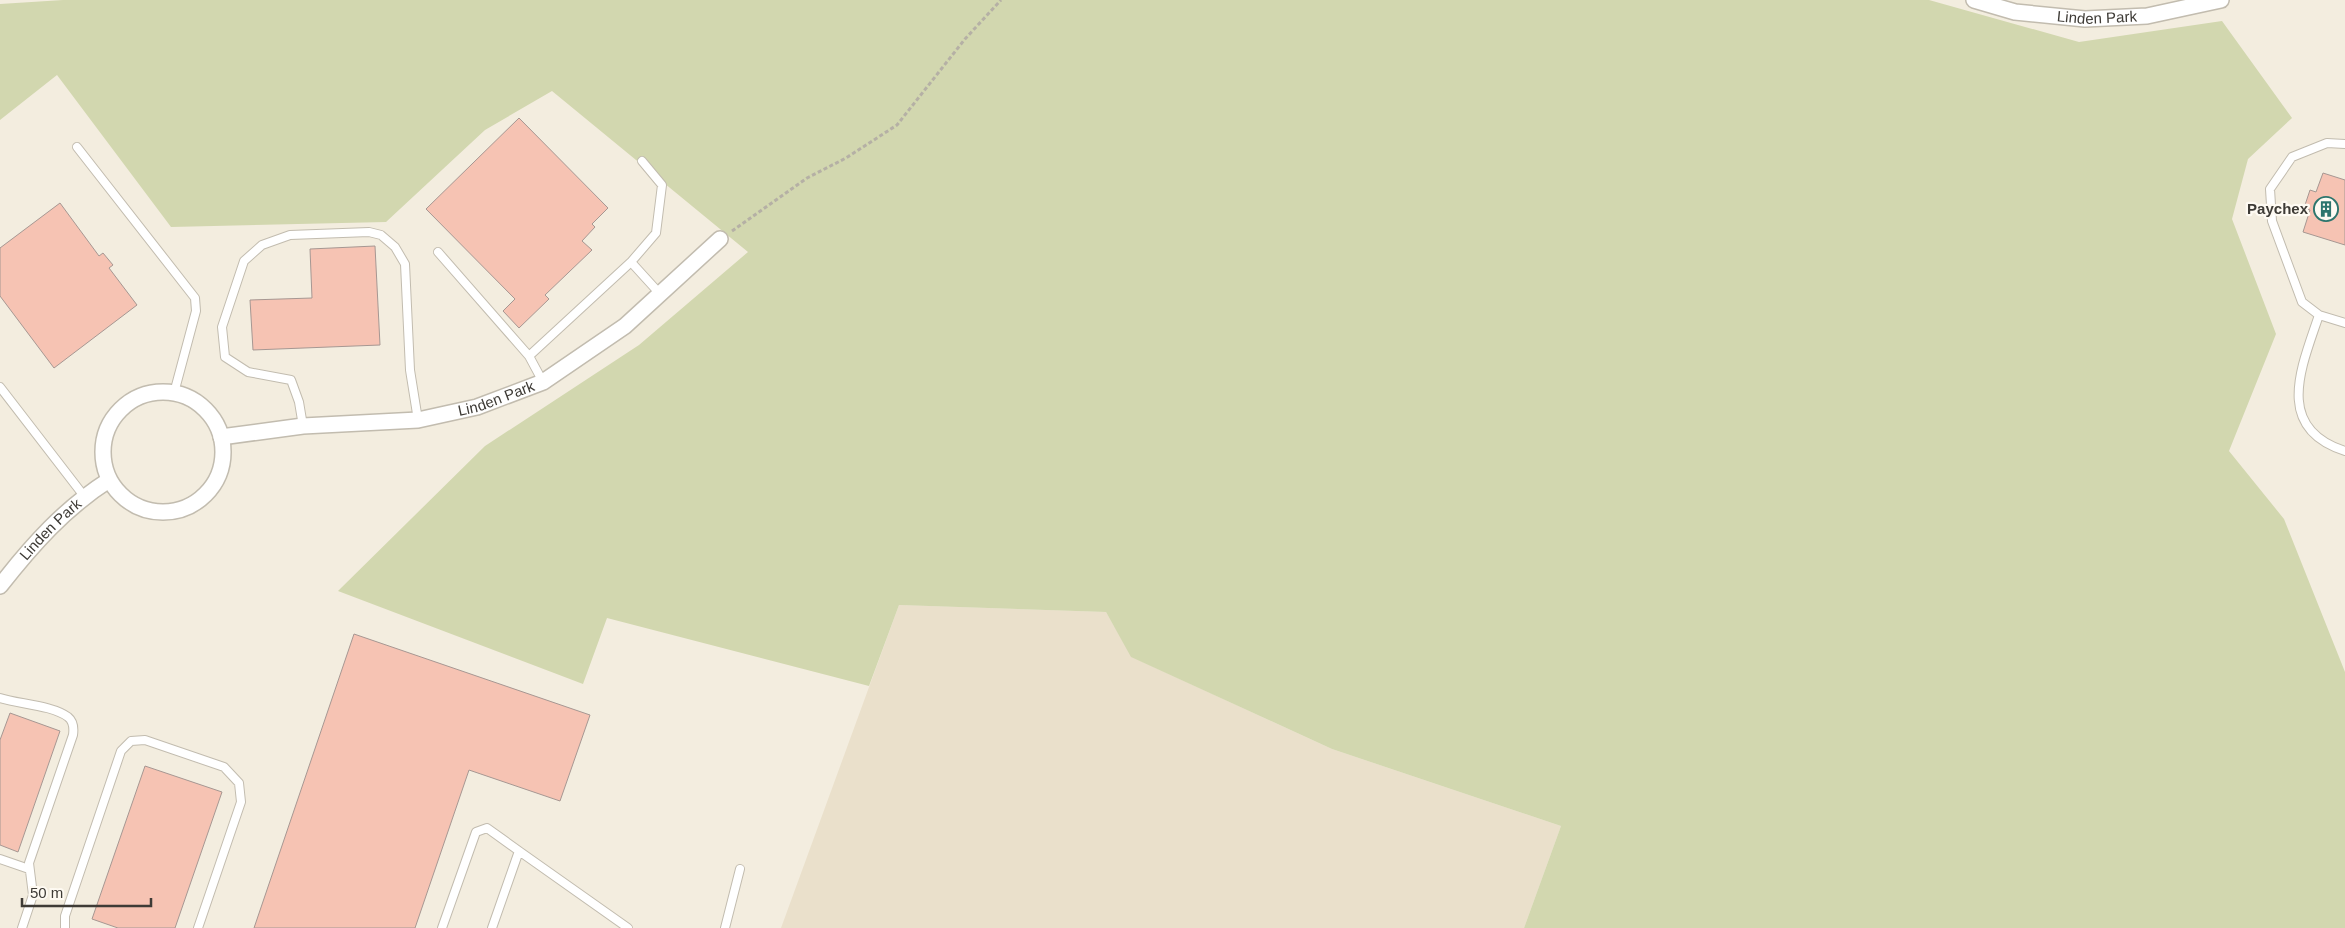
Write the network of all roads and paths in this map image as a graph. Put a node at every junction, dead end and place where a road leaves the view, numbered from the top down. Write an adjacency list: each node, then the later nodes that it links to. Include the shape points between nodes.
1 (1001, 0): 7 (path, via 897,125 846,158 807,178)
2 (1974, 0): 3 (street, Linden Park, via 2015,12 2086,19 2147,16)
3 (2221, 0)
4 (2345, 144): 11 (lane, via 2327,143 2292,157 2270,190 2272,221 2302,302)
5 (77, 147): 16 (lane, via 195,298 196,311)
6 (642, 161): 9 (lane, via 662,185 656,233)
7 (720, 239): 10 (street, Linden Park)
8 (438, 252): 13 (lane)
9 (631, 262): 10 (lane); 13 (lane)
10 (661, 295): 14 (street, Linden Park, via 625,326)
11 (2318, 314): 12 (lane); 20 (lane, via 2297,389 2299,406 2305,422 2317,438)
12 (2345, 323)
13 (529, 356): 14 (lane)
14 (543, 382): 17 (street, Linden Park, via 478,407)
15 (0, 387): 22 (lane)
16 (174, 394): 19 (street, via 186,396 204,408); 21 (street, via 145,394 112,418 104,436 102,455)
17 (418, 420): 18 (street, Linden Park); 18 (lane, via 410,370 405,264 395,247 381,235 369,232 290,235 262,245 244,262 222,327 225,356 248,372 291,380)
18 (303, 426): 19 (street, Linden Park)
19 (221, 437): 21 (street, via 223,464 215,483 203,498 186,508 168,513 148,511 130,504)
20 (2345, 452)
21 (109, 480): 22 (street, Linden Park)
22 (84, 496): 23 (street, Linden Park, via 46,530)
23 (0, 586)
24 (0, 698): 27 (lane, via 36,705 68,717 74,726)
25 (519, 850): 32 (lane, via 487,828 476,832); 33 (lane); 34 (lane)
26 (0, 859): 27 (lane)
27 (29, 869): 29 (lane, via 33,895)
28 (740, 869): 35 (lane)
29 (22, 928)
30 (65, 928): 31 (lane, via 65,916 121,751 132,741 145,740 224,767 239,783 241,802)
31 (198, 928)
32 (442, 928)
33 (492, 928)
34 (628, 928)
35 (725, 928)

